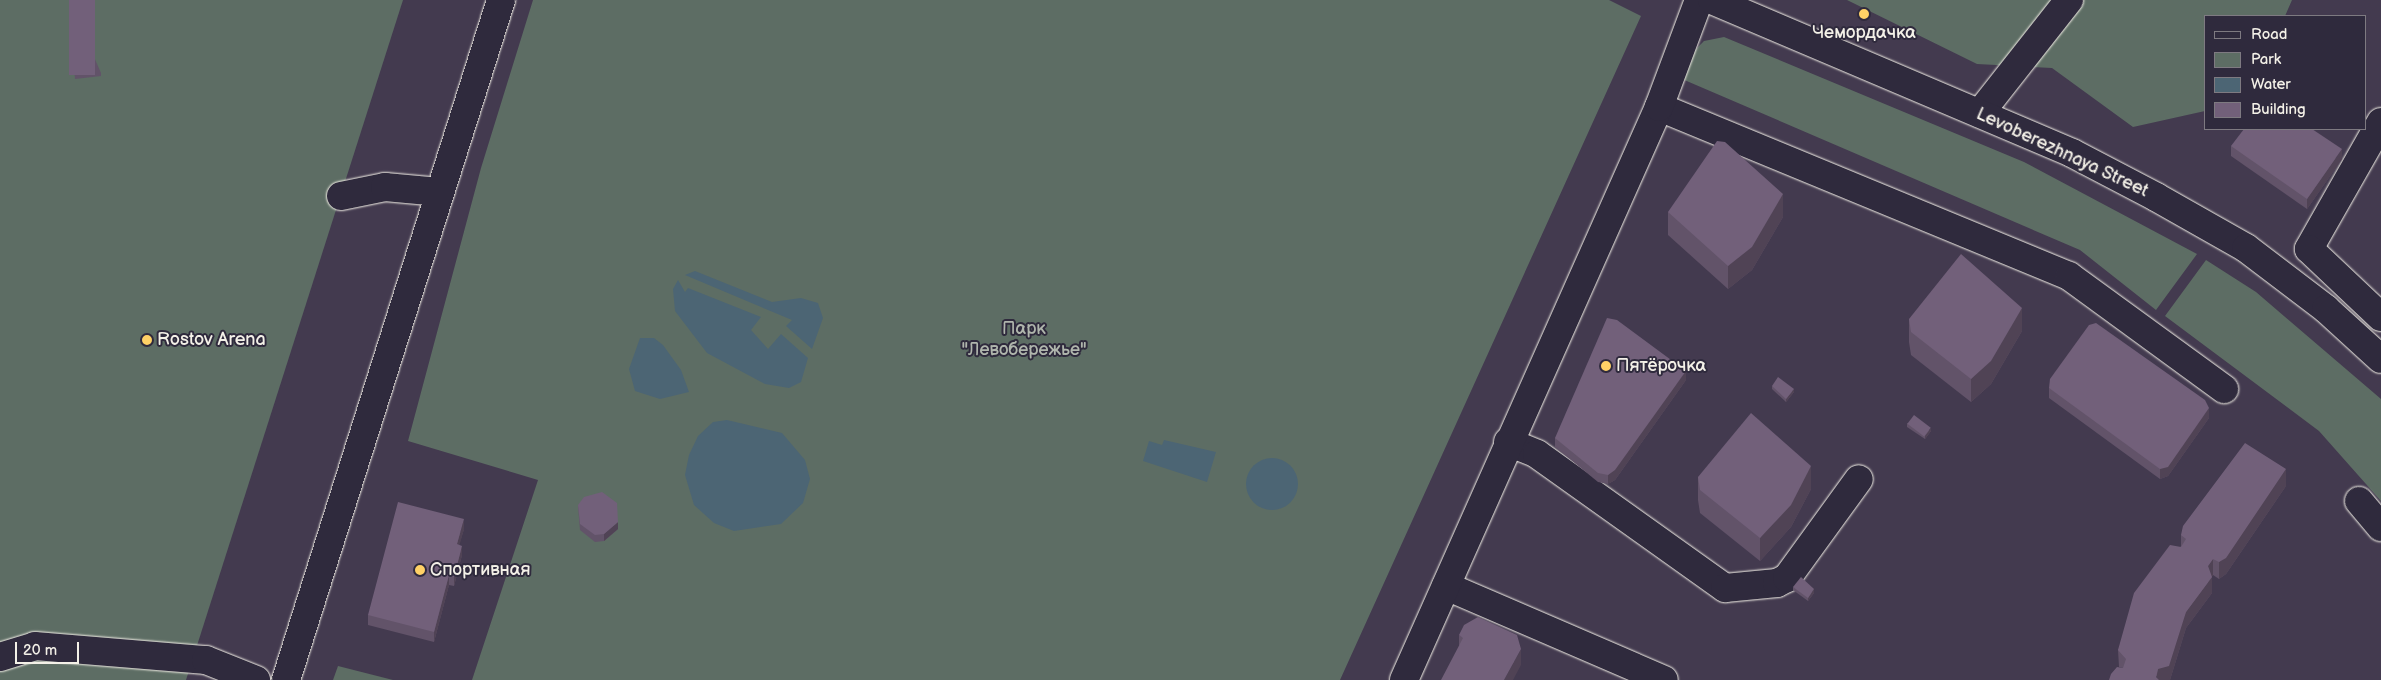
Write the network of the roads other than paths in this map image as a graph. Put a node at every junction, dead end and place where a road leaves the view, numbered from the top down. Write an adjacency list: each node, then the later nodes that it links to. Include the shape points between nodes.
1 (501, 0): 8 (street)
2 (1698, 0): 5 (street)
3 (1712, 0): 6 (street, Levoberezhnaya Street)
4 (2069, 0): 6 (street)
5 (1659, 107): 12 (street, via 2069,276); 13 (street)
6 (1980, 114): 11 (street, Levoberezhnaya Street, via 2072,153 2246,248 2326,309)
7 (2381, 122): 10 (street, via 2309,248)
8 (440, 192): 9 (street, via 385,187); 20 (street)
9 (341, 196)
10 (2381, 317)
11 (2381, 359)
12 (2224, 390)
13 (1508, 442): 14 (street, via 1537,454 1725,588 1777,584 1788,578); 17 (street)
14 (1859, 479)
15 (2359, 501): 16 (street)
16 (2381, 527)
17 (1446, 586): 21 (street); 22 (street)
18 (0, 657): 19 (street, via 35,646 197,660 222,663)
19 (256, 680)
20 (286, 680)
21 (1404, 680)
22 (1664, 680)

